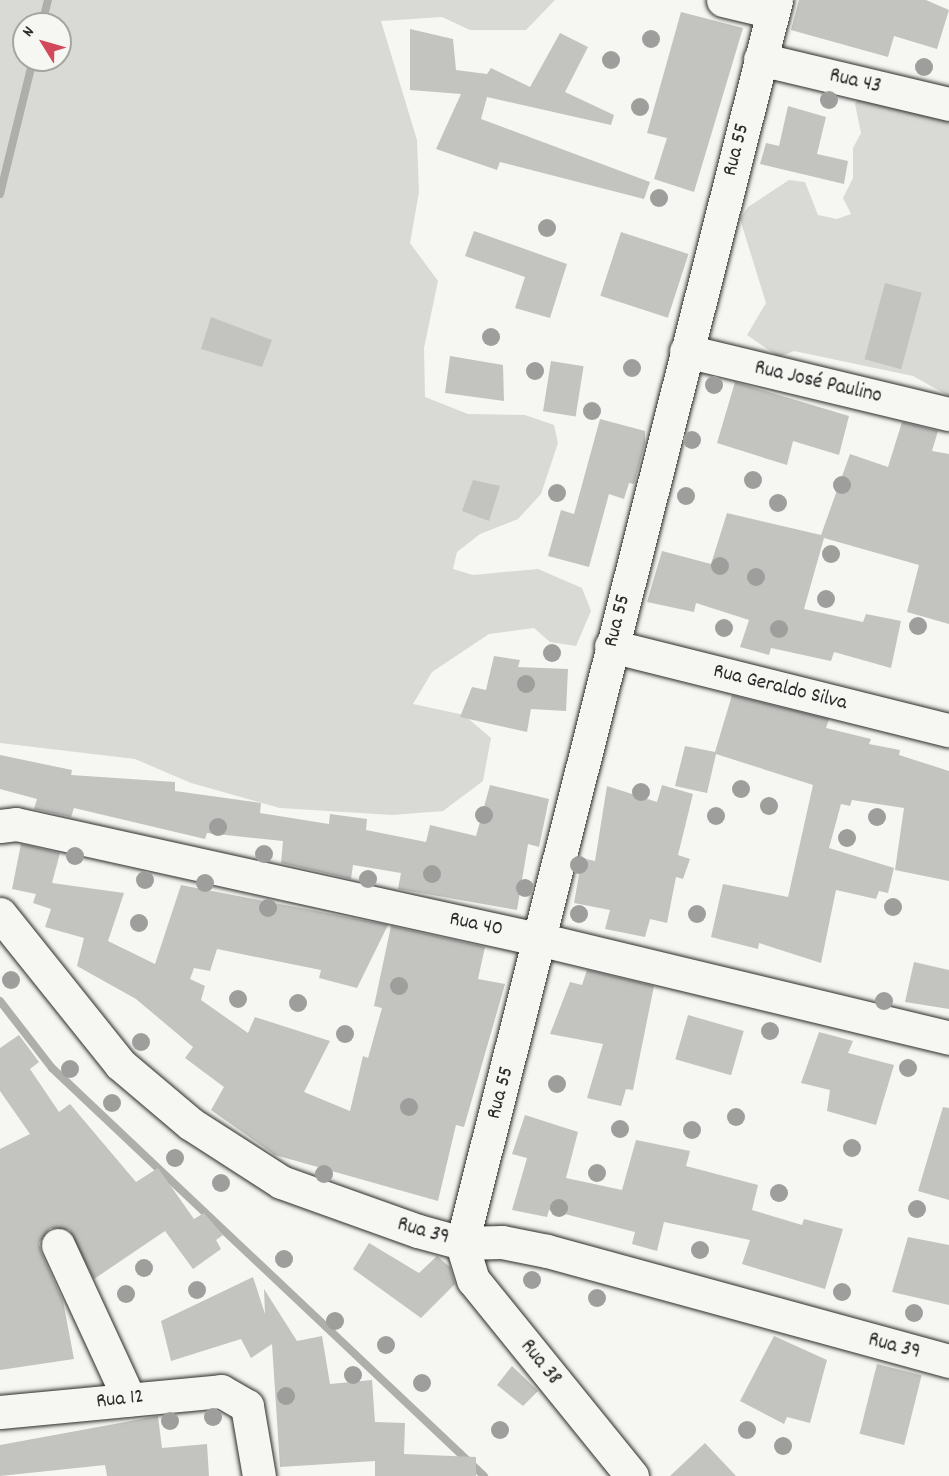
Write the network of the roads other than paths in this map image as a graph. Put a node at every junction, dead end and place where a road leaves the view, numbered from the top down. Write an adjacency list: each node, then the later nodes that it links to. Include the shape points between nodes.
1 (723, 0): 2 (street)
2 (774, 6): 3 (street, Rua 55)
3 (760, 59): 4 (street, Rua 43); 5 (street, Rua 55)
4 (949, 104)
5 (686, 351): 6 (street, Rua José Paulino); 7 (street, Rua 55)
6 (949, 414)
7 (611, 646): 8 (street, Rua Geraldo Silva); 11 (street, Rua 55)
8 (949, 730)
9 (0, 826): 11 (street, Rua 40, via 16,824)
10 (0, 914): 13 (street, Rua 39, via 120,1064 191,1124 281,1182)
11 (542, 940): 12 (street, Rua 40); 13 (street, Rua 55)
12 (949, 1038)
13 (462, 1243): 15 (street, Rua 39, via 502,1242 547,1251); 19 (street, Rua 38, via 473,1280)
14 (57, 1245): 16 (street)
15 (949, 1361)
16 (129, 1399): 17 (street, Rua 12); 18 (street, Rua 12, via 206,1391 239,1397 254,1427)
17 (0, 1412)
18 (259, 1476)
19 (632, 1476)

